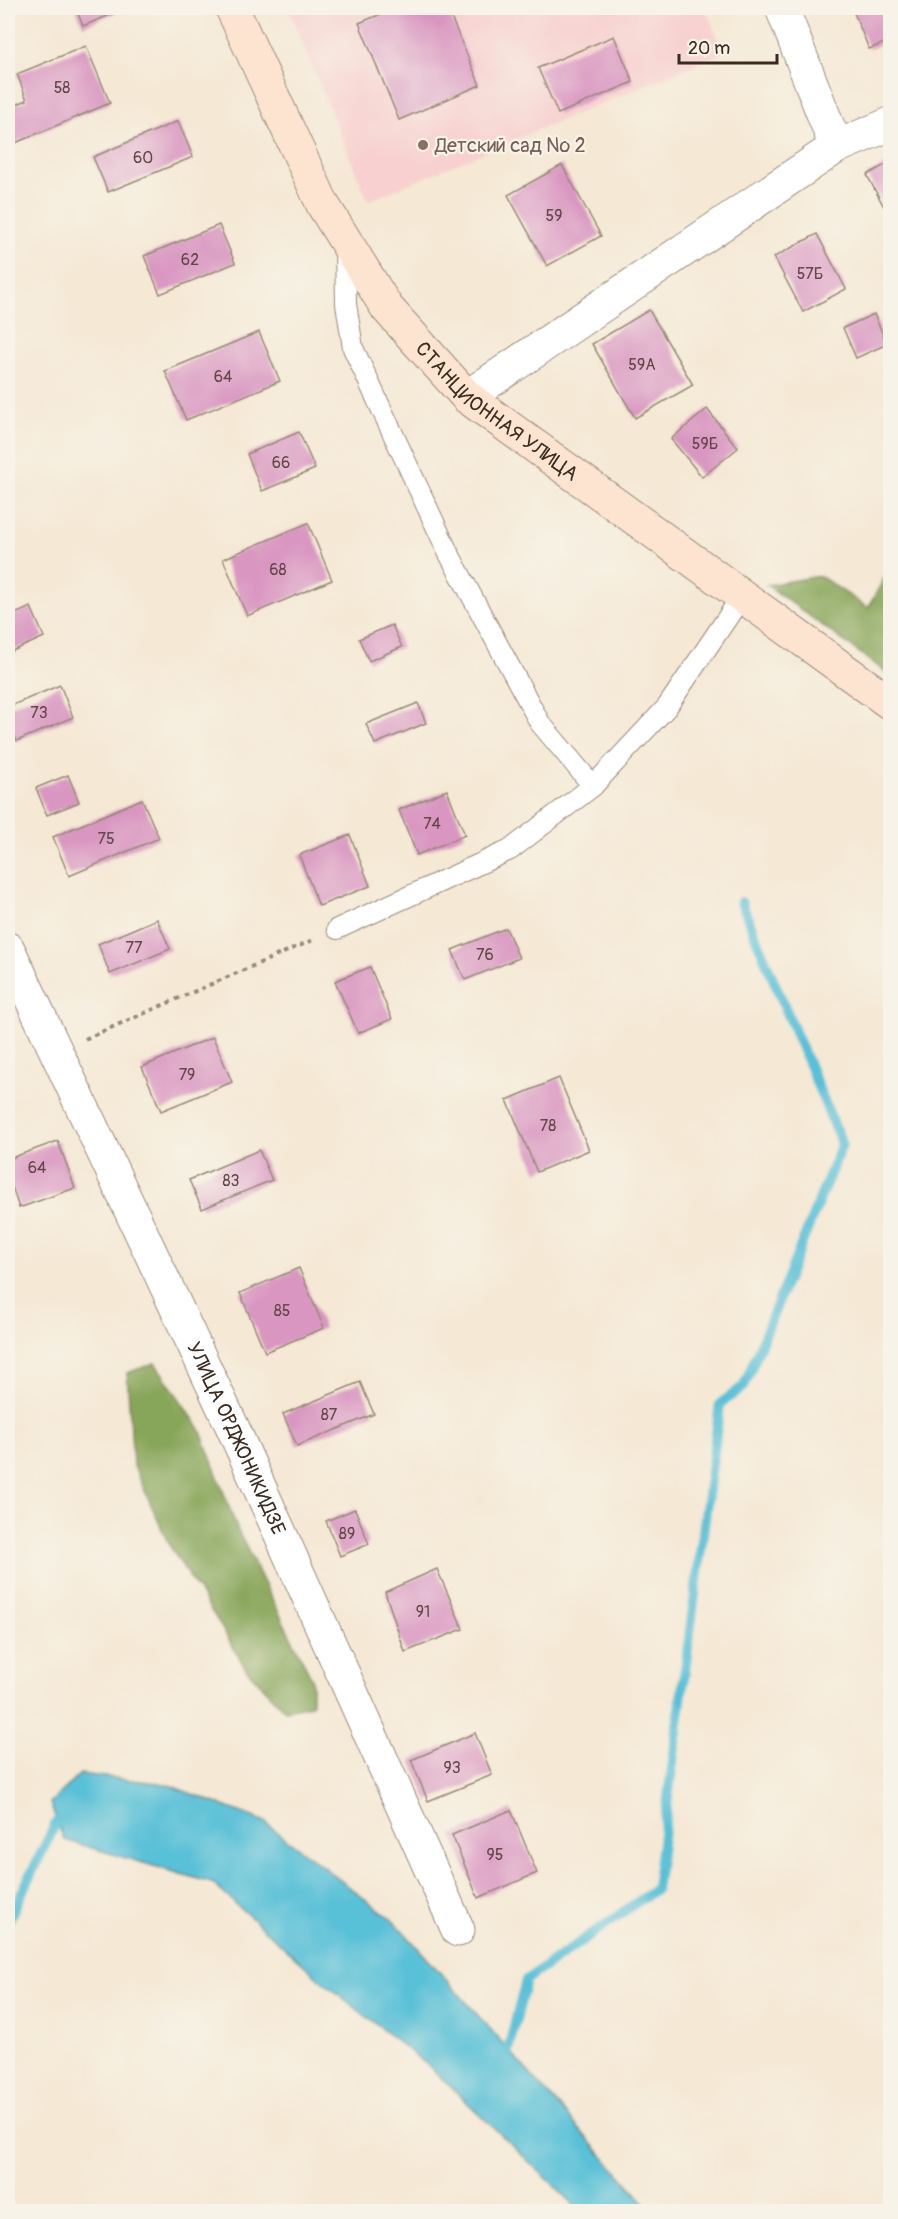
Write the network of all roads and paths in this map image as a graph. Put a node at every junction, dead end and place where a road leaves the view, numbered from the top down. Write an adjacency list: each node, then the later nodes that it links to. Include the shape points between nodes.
1 (232, 8): 5 (main road, СТАНЦИОННАЯ УЛИЦА, via 323,205)
2 (782, 8): 4 (street)
3 (891, 124): 4 (street)
4 (836, 147): 6 (street)
5 (345, 241): 6 (main road, СТАНЦИОННАЯ УЛИЦА, via 387,308); 9 (lane, via 346,304 353,348 448,552 540,723)
6 (467, 397): 7 (main road, СТАНЦИОННАЯ УЛИЦА)
7 (742, 596): 8 (main road, СТАНЦИОННАЯ УЛИЦА); 9 (lane, via 667,707)
8 (891, 703)
9 (594, 786): 10 (lane, via 510,850)
10 (338, 930): 12 (path)
11 (8, 949): 12 (street, УЛИЦА ОРДЖОНИКИДЗЕ)
12 (56, 1051): 13 (street, УЛИЦА ОРДЖОНИКИДЗЕ, via 232,1426)
13 (458, 1930)

